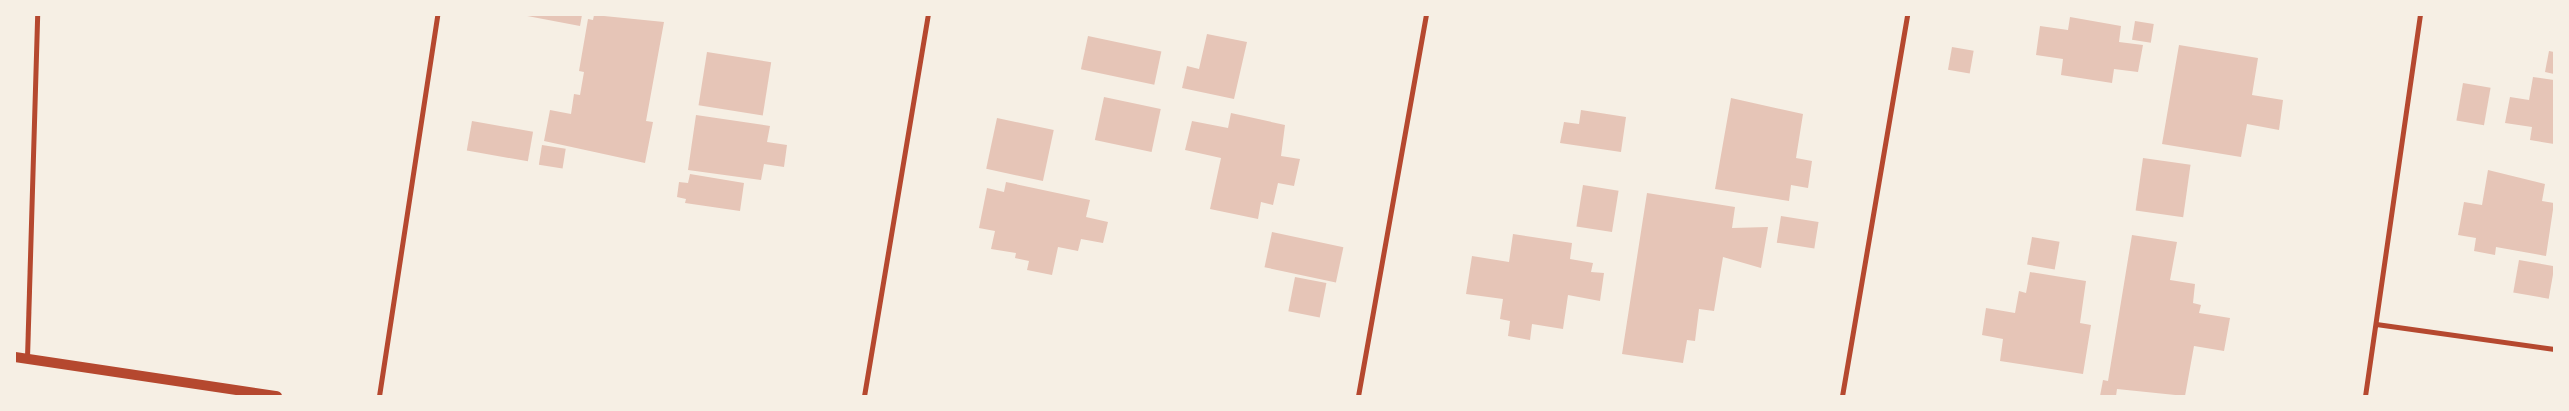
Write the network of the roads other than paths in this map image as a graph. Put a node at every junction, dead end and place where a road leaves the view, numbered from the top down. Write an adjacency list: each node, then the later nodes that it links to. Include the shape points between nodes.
1 (37, 15): 10 (street)
2 (436, 15): 12 (street)
3 (928, 15): 13 (street)
4 (1426, 15): 14 (street)
5 (1907, 15): 15 (street)
6 (2420, 15): 7 (street)
7 (2376, 324): 8 (street); 16 (street)
8 (2554, 349)
9 (15, 357): 10 (main road)
10 (27, 358): 11 (main road)
11 (277, 396)
12 (379, 396)
13 (864, 396)
14 (1358, 396)
15 (1842, 396)
16 (2365, 396)

